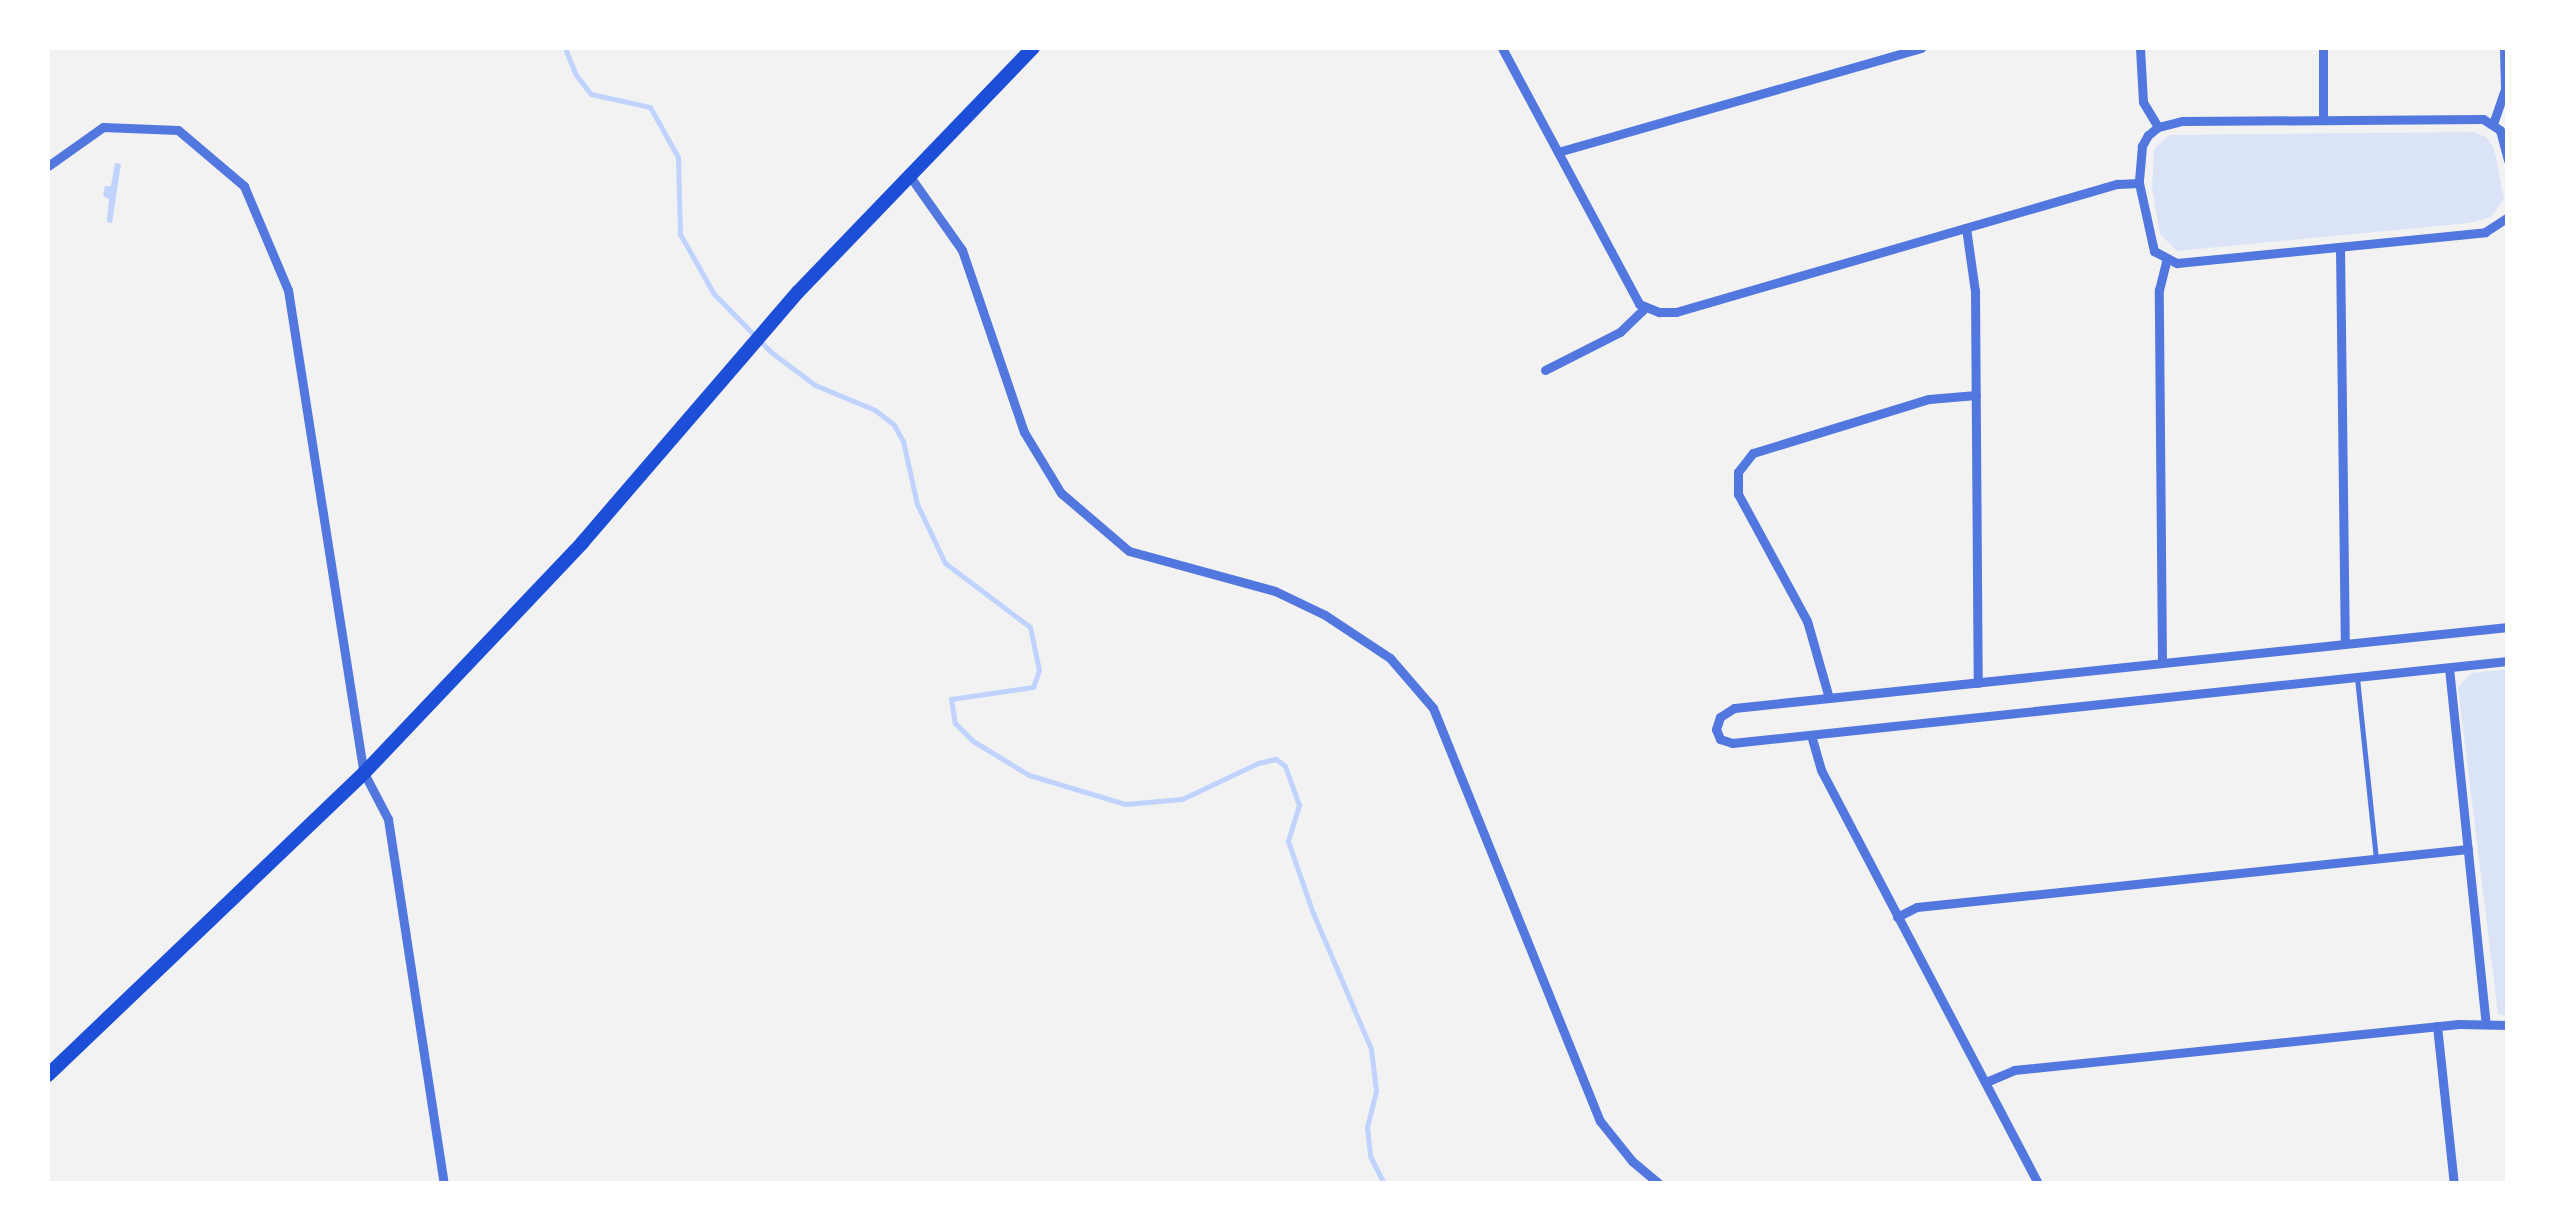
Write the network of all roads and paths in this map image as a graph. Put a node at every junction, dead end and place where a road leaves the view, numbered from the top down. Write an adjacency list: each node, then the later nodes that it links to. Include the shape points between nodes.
1 (1033, 48): 13 (main road)
2 (1502, 48): 10 (street)
3 (1921, 48): 10 (street)
4 (2140, 48): 9 (street, via 2143,102)
5 (2323, 48): 7 (street)
6 (2506, 54): 8 (street)
7 (2324, 120): 8 (street); 9 (street)
8 (2493, 124): 11 (street)
9 (2158, 127): 14 (street, via 2142,146)
10 (1558, 152): 19 (street)
11 (2508, 160)
12 (48, 166): 31 (street, via 103,127 178,130 244,186 288,290)
13 (910, 175): 31 (main road, via 798,292 582,543); 41 (street, via 962,250 1024,432 1061,492 1130,551 1275,590 1325,615 1390,658 1433,708 1600,1121)
14 (2140, 184): 16 (street, via 2118,184); 18 (street, via 2154,252)
15 (2506, 223): 17 (street, via 2485,232)
16 (1966, 228): 19 (street, via 1676,312); 21 (street, via 1976,291)
17 (2340, 247): 18 (street); 23 (street)
18 (2166, 262): 25 (street, via 2159,290)
19 (1644, 308): 20 (street, via 1620,332)
20 (1546, 370)
21 (1976, 395): 28 (street); 29 (street, via 1929,400 1753,453 1738,472 1738,494 1808,621)
22 (2508, 626): 23 (street)
23 (2344, 644): 25 (street)
24 (2508, 660): 26 (street)
25 (2162, 663): 28 (street)
26 (2449, 668): 27 (street); 32 (street)
27 (2357, 677): 30 (street); 33 (lane)
28 (1978, 683): 29 (street)
29 (1829, 698): 30 (street, via 1734,708 1716,729 1732,744)
30 (1810, 735): 34 (street, via 1820,770)
31 (364, 773): 38 (main road); 40 (street, via 388,819)
32 (2468, 849): 33 (street); 35 (street)
33 (2376, 859): 34 (street, via 1917,907)
34 (1897, 917): 39 (street)
35 (2486, 1024): 36 (street); 37 (street)
36 (2508, 1025)
37 (2437, 1026): 39 (street, via 2014,1070); 43 (street)
38 (48, 1075)
39 (1986, 1082): 42 (street)
40 (444, 1184)
41 (1659, 1184)
42 (2038, 1184)
43 (2454, 1184)

